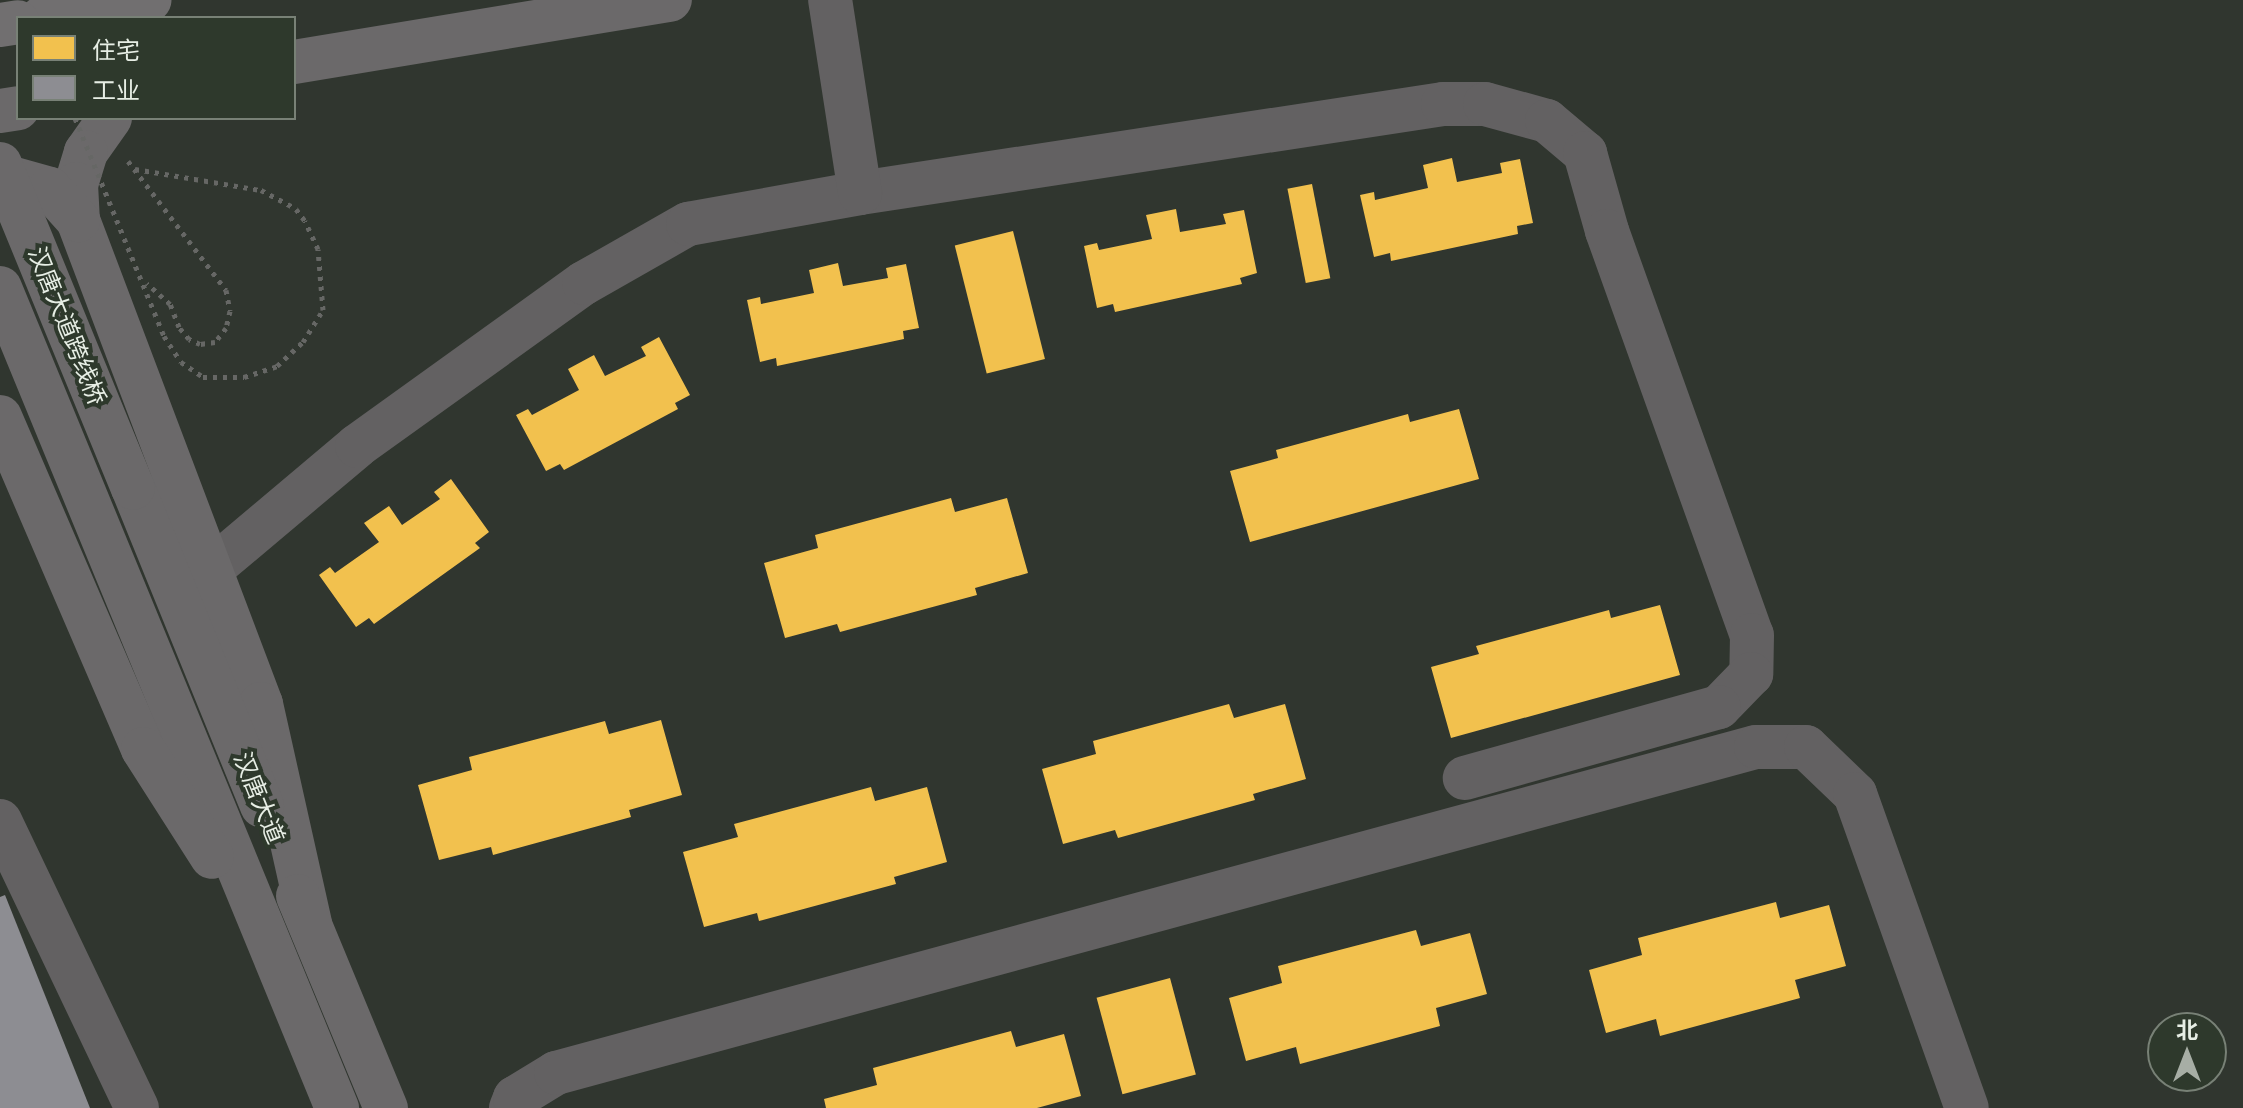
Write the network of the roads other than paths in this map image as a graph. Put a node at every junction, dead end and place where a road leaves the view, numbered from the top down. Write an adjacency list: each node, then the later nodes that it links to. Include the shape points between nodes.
1 (150, 0): 4 (highway)
2 (670, 0): 5 (main road)
3 (830, 0): 9 (lane)
4 (54, 16)
5 (296, 62)
6 (96, 121): 10 (main road, via 76,184)
7 (0, 164): 13 (main road, 汉唐大道跨线桥, bridge)
8 (0, 175): 10 (main road, via 50,189)
9 (860, 193): 15 (lane, via 688,224 584,283 357,446); 16 (lane, via 1443,104 1485,104 1547,121 1585,153 1607,231 1752,635 1751,674 1719,707)
10 (78, 220): 15 (main road)
11 (0, 288): 14 (main road, 汉唐大道跨线桥)
12 (0, 417): 19 (main road, via 143,749)
13 (133, 488): 18 (main road, 汉唐大道)
14 (88, 500): 19 (main road, 汉唐大道)
15 (210, 570): 18 (main road, via 261,704)
16 (1465, 778)
17 (0, 821): 20 (lane)
18 (310, 924): 22 (main road, 汉唐大道)
19 (271, 950): 21 (main road, 汉唐大道)
20 (137, 1108)
21 (337, 1108)
22 (386, 1108)
23 (511, 1108): 24 (lane, via 515,1098 556,1073 1756,747 1806,747 1855,794)
24 (1967, 1108)

